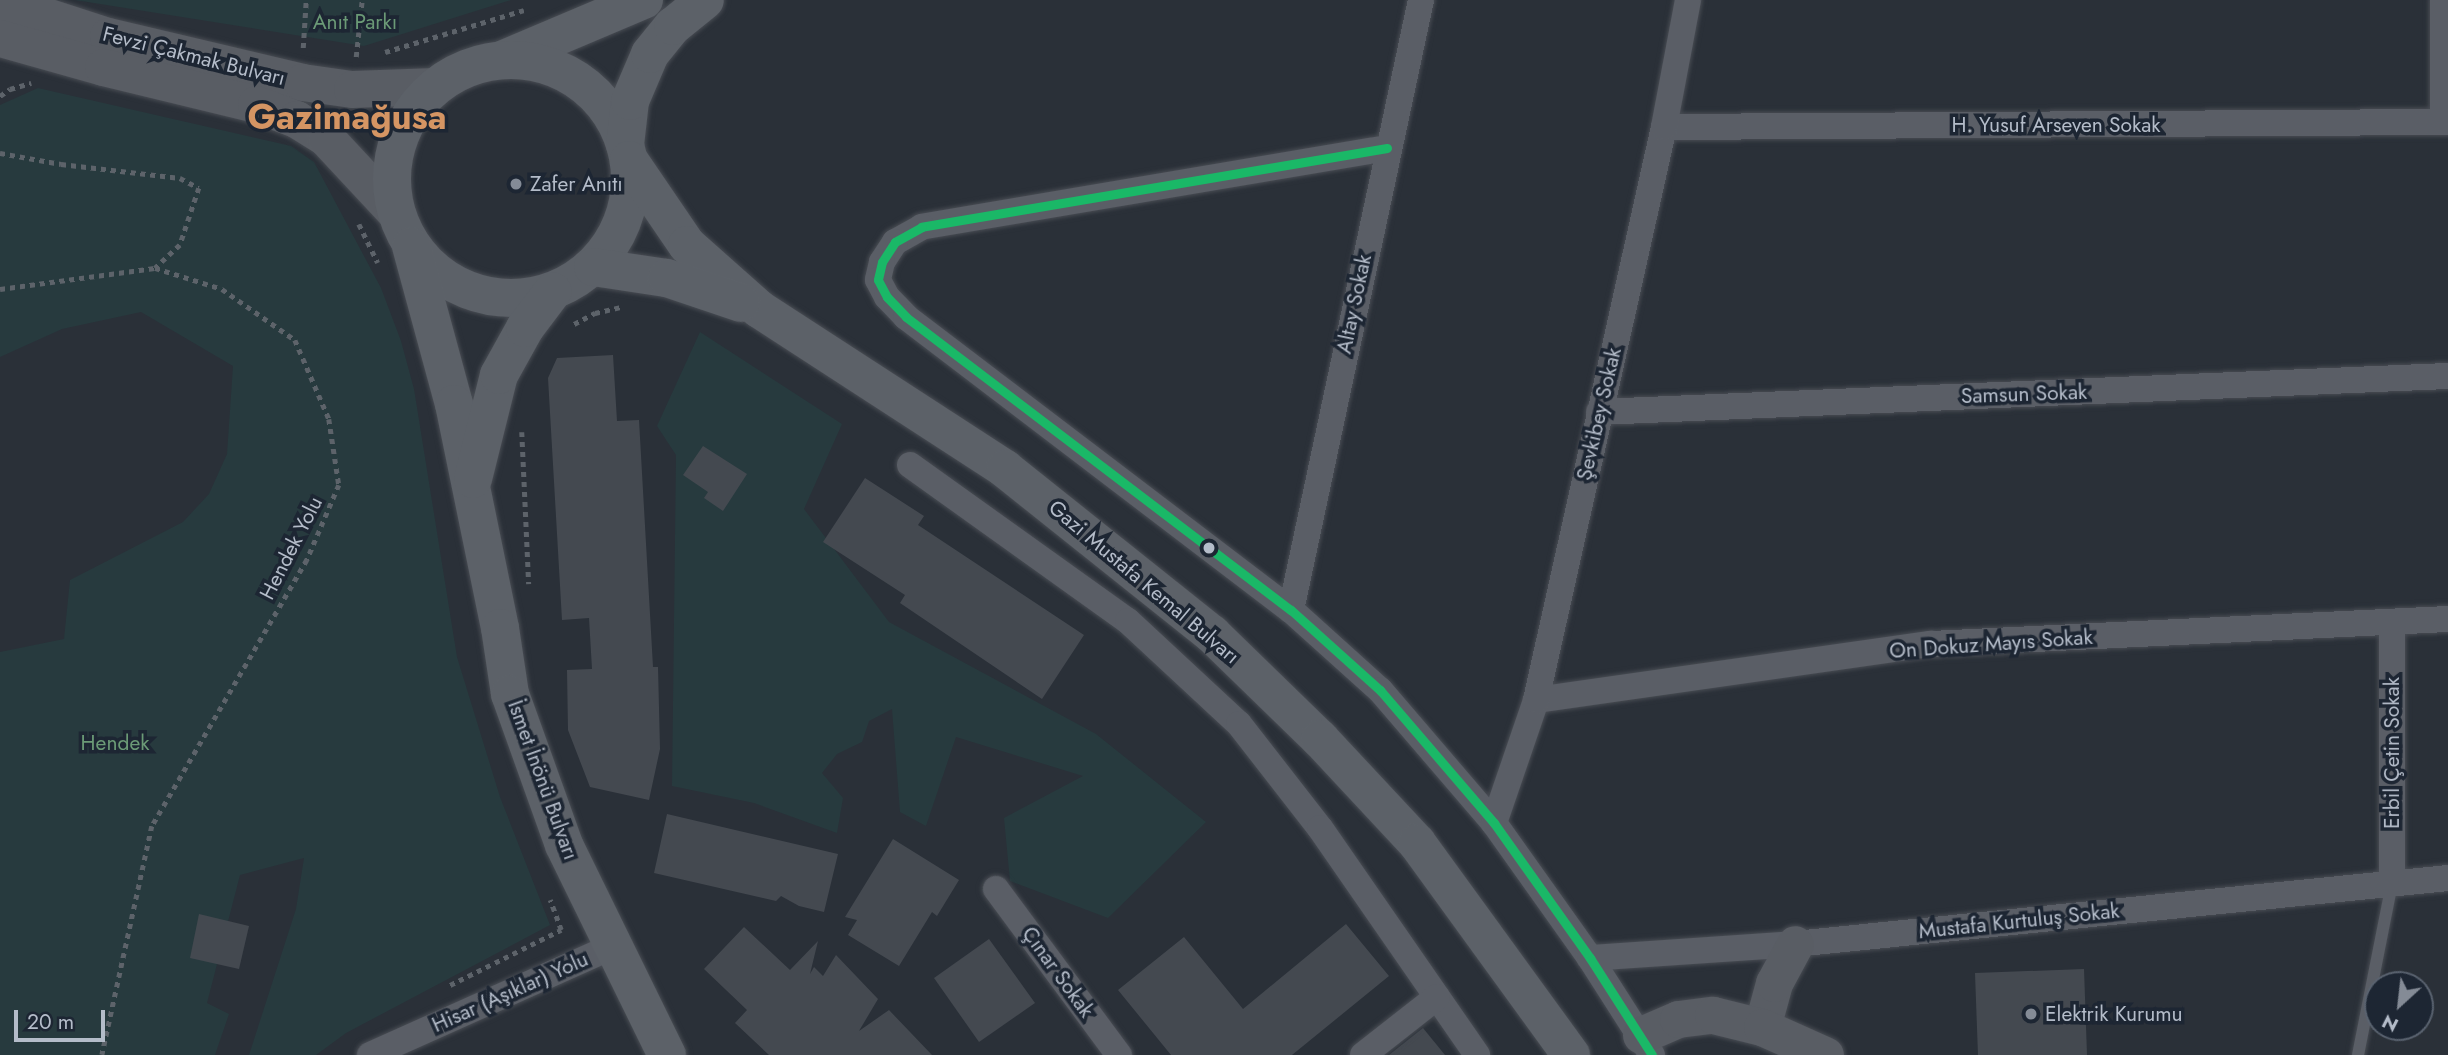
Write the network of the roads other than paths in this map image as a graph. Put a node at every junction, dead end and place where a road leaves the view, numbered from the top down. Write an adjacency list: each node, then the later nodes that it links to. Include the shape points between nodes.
1 (644, 0): 8 (main road)
2 (705, 0): 13 (main road, via 673,26 650,54 631,101)
3 (1421, 0): 12 (street, Altay Sokak)
4 (1688, 0): 11 (street, Şevkibey Sokak)
5 (2443, 0): 10 (street)
6 (0, 1): 9 (main road, Fevzi Çakmak Bulvarı, via 108,36 302,82 352,89)
7 (0, 38): 14 (main road, Fevzi Çakmak Bulvarı, via 256,104 296,120 326,138)
8 (502, 60): 9 (main road, via 456,72); 13 (main road, via 555,68 578,81 615,120)
9 (435, 86): 14 (main road, via 415,106 401,130 391,170)
10 (2446, 122): 11 (street, H. Yusuf Arseven Sokak)
11 (1664, 127): 20 (street, Şevkibey Sokak)
12 (1387, 148): 23 (street, Altay Sokak); 23 (street, via 922,227 895,242 882,261 878,279 906,317)
13 (627, 152): 16 (main road, via 630,189 624,218 612,244); 18 (main road, Gazi Mustafa Kemal Bulvarı, via 687,245)
14 (395, 212): 15 (main road)
15 (411, 246): 17 (main road, via 439,275 474,294 501,299); 22 (main road, İsmet İnönü Bulvarı, via 437,333)
16 (593, 267): 17 (main road); 18 (main road, Gazi Mustafa Kemal Bulvarı, via 667,278)
17 (553, 291): 22 (main road, İsmet İnönü Bulvarı, via 525,328 499,375)
18 (759, 309): 42 (main road, Gazi Mustafa Kemal Bulvarı, via 1005,469 1212,634 1320,739 1416,843)
19 (2448, 376): 20 (street, Samsun Sokak)
20 (1599, 412): 26 (street, Şevkibey Sokak)
21 (910, 465): 34 (street, via 1128,621 1239,724 1320,828)
22 (470, 488): 32 (main road, İsmet İnönü Bulvarı, via 510,694 564,845)
23 (1291, 610): 27 (street, via 1380,690)
24 (2448, 619): 25 (street, On Dokuz Mayıs Sokak)
25 (2392, 622): 26 (street, On Dokuz Mayıs Sokak, via 1931,644); 29 (street, Erbil Çetin Sokak)
26 (1536, 700): 27 (street, Şevkibey Sokak)
27 (1494, 823): 33 (street)
28 (2448, 878): 29 (street, Mustafa Kurtuluş Sokak)
29 (2392, 883): 31 (street, Mustafa Kurtuluş Sokak); 44 (lane)
30 (996, 889): 39 (street, Çınar Sokak)
31 (1795, 944): 33 (street, Mustafa Kurtuluş Sokak); 35 (main road, via 1774,983)
32 (612, 947): 37 (street, Hisar (Aşıklar) Yolu); 38 (main road, İsmet İnönü Bulvarı)
33 (1590, 958): 36 (street)
34 (1437, 997): 40 (street); 41 (street)
35 (1762, 1027): 36 (main road, via 1713,1015 1678,1019); 43 (main road)
36 (1646, 1045)
37 (370, 1055)
38 (667, 1055)
39 (1119, 1055)
40 (1363, 1055)
41 (1476, 1055)
42 (1571, 1055)
43 (1825, 1055)
44 (2358, 1055)

